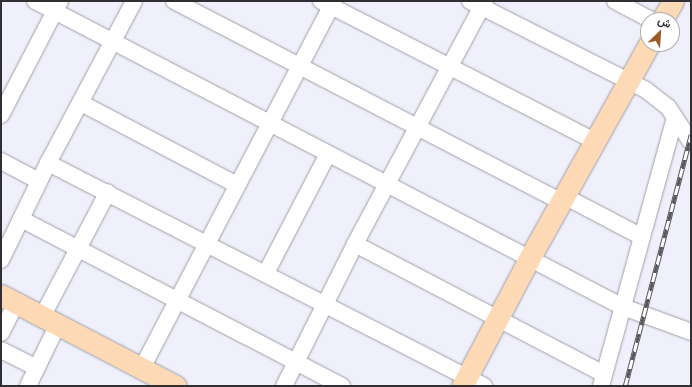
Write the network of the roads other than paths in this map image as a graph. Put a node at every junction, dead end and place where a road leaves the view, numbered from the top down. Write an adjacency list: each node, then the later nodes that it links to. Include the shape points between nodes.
1 (35, 1): 8 (street)
2 (134, 1): 11 (street)
3 (174, 1): 13 (street)
4 (615, 1): 10 (street)
5 (673, 1): 9 (main road)
6 (329, 3): 13 (street); 14 (street)
7 (479, 3): 14 (street); 15 (street)
8 (58, 6): 11 (street); 17 (street)
9 (667, 12)
10 (640, 14)
11 (113, 42): 16 (street); 19 (street)
12 (645, 52): 15 (main road)
13 (299, 65): 19 (street); 20 (street)
14 (449, 66): 20 (street); 21 (street)
15 (629, 80): 18 (street, via 658,98); 21 (main road)
16 (81, 103): 25 (street); 27 (street)
17 (1, 115)
18 (675, 118): 22 (street); 32 (street)
19 (269, 123): 23 (street); 27 (street)
20 (418, 127): 28 (street); 30 (street)
21 (595, 141): 30 (main road)
22 (691, 142)
23 (328, 154): 28 (street); 38 (street)
24 (1, 161): 26 (street)
25 (48, 163): 26 (street); 29 (street)
26 (39, 181): 31 (street)
27 (237, 185): 33 (street)
28 (386, 185): 34 (street); 36 (street)
29 (108, 192): 33 (street); 35 (street)
30 (562, 199): 32 (street); 36 (main road)
31 (21, 219): 35 (street); 37 (street)
32 (642, 237): 42 (street)
33 (207, 243): 38 (street); 40 (street)
34 (355, 244): 41 (street); 43 (street)
35 (78, 250): 40 (street); 44 (street)
36 (529, 259): 42 (street); 43 (main road)
37 (1, 260)
38 (266, 273): 41 (street)
39 (9, 299): 44 (main road); 46 (street)
40 (177, 300): 48 (street); 50 (street)
41 (324, 304): 48 (street); 52 (street)
42 (622, 307): 45 (street); 51 (street)
43 (497, 318): 51 (street); 52 (main road)
44 (50, 320): 49 (street); 50 (main road)
45 (691, 332)
46 (1, 333)
47 (1, 350): 49 (street)
48 (296, 362): 55 (street); 56 (street)
49 (36, 368): 53 (street)
50 (142, 368): 54 (main road)
51 (602, 380)
52 (471, 383)
53 (28, 386)
54 (176, 386)
55 (284, 386)
56 (342, 386)

